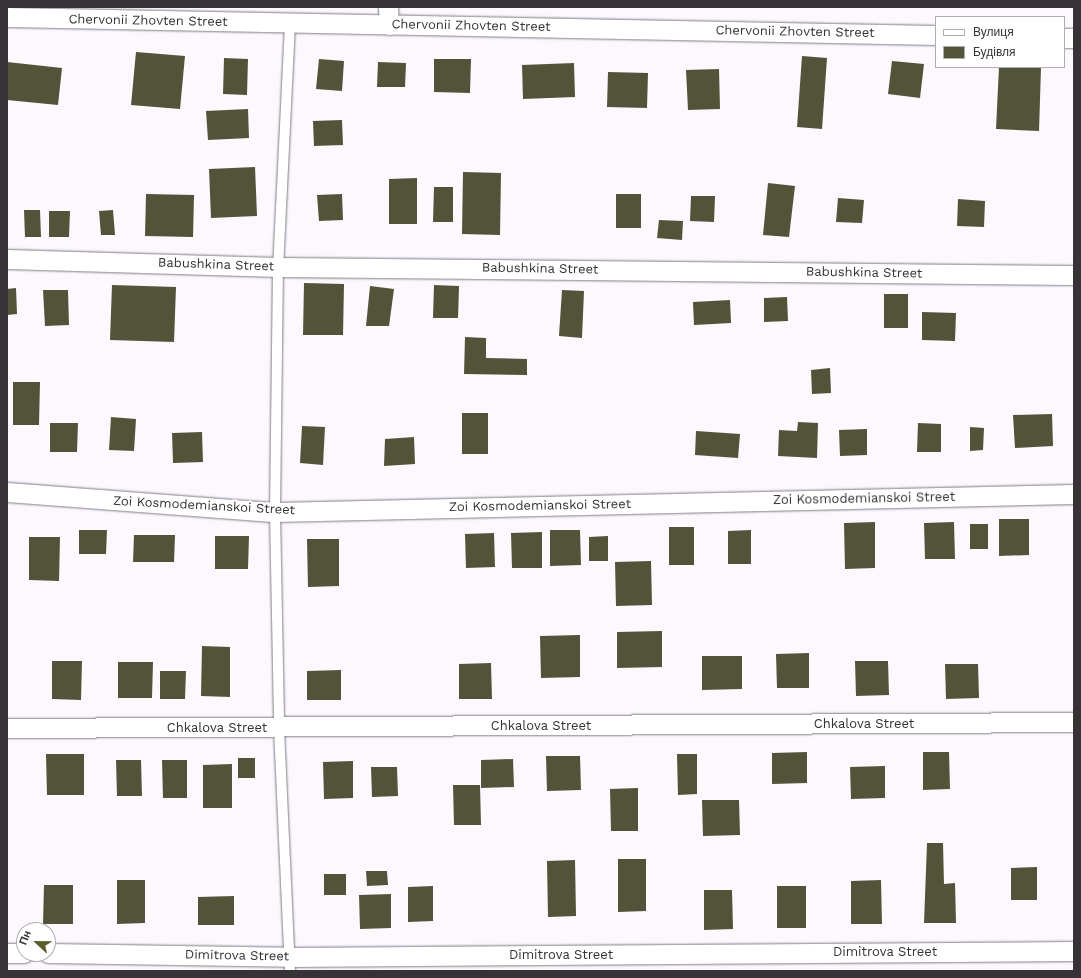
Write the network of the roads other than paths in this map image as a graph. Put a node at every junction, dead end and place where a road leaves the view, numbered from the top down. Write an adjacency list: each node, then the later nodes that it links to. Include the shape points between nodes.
1 (388, 16): 3 (street, Chervonii Zhovten Street); 4 (street, Chervonii Zhovten Street)
2 (7, 17): 3 (street, Chervonii Zhovten Street)
3 (290, 24): 6 (lane)
4 (935, 35)
5 (7, 259): 6 (street, Babushkina Street)
6 (278, 267): 7 (street, Babushkina Street); 10 (lane)
7 (1074, 275)
8 (7, 492): 10 (street, Zoi Kosmodemianskoi Street)
9 (1074, 494): 10 (street, Zoi Kosmodemianskoi Street)
10 (276, 512): 13 (lane)
11 (1074, 722): 13 (street, Chkalova Street)
12 (7, 728): 13 (street, Chkalova Street)
13 (279, 729): 16 (lane)
14 (1074, 951): 16 (street, Dimitrova Street)
15 (56, 953): 16 (street, Dimitrova Street)
16 (290, 964)

